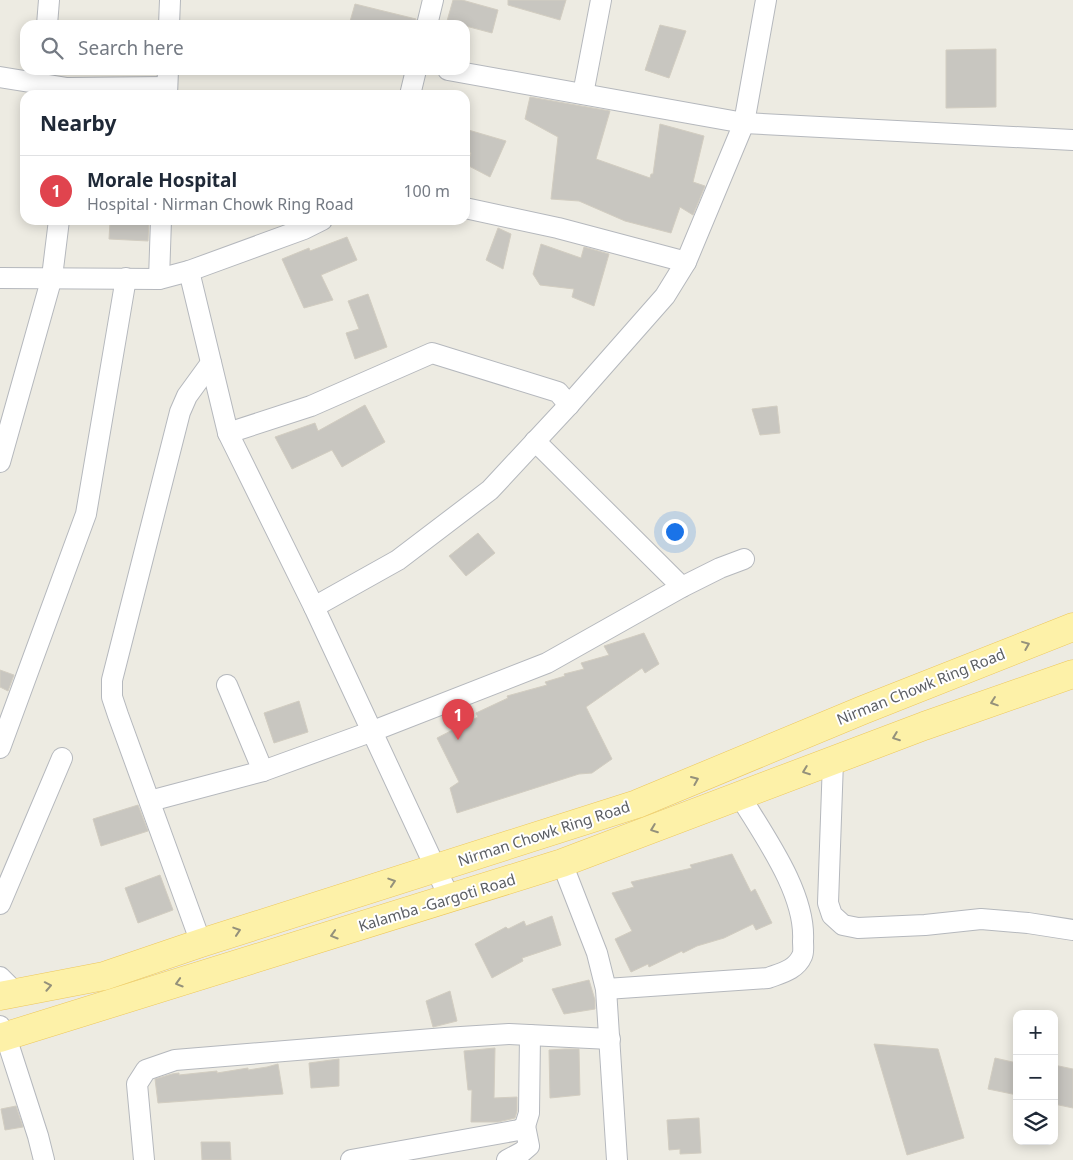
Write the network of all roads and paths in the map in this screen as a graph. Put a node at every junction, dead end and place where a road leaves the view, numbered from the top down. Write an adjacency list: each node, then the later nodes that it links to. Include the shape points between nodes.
1 (49, 0): 6 (street)
2 (170, 0): 7 (street)
3 (433, 0): 8 (street)
4 (601, 0): 17 (street)
5 (766, 0): 18 (street)
6 (47, 20)
7 (169, 20)
8 (428, 20)
9 (470, 74): 17 (street)
10 (415, 75): 16 (street)
11 (0, 77): 12 (street)
12 (43, 77): 14 (street)
13 (167, 84): 15 (street)
14 (72, 90)
15 (99, 90)
16 (411, 90)
17 (583, 94): 18 (street)
18 (744, 123): 19 (street); 24 (street)
19 (1073, 140)
20 (470, 209): 24 (street, via 558,228)
21 (58, 225): 27 (street)
22 (161, 225): 29 (street)
23 (312, 225): 25 (street)
24 (686, 262): 31 (street, via 665,296)
25 (189, 271): 29 (street); 30 (street)
26 (0, 278): 27 (street)
27 (52, 278): 28 (street); 34 (street)
28 (126, 278): 29 (street); 42 (street, via 86,514)
29 (159, 279)
30 (211, 363): 32 (street); 47 (street, via 187,396 180,412 112,680 112,697)
31 (569, 405): 32 (street, via 558,392 432,353 311,406); 33 (street)
32 (228, 433): 37 (street)
33 (535, 441): 36 (street); 37 (street, via 490,490 405,554)
34 (0, 462)
35 (744, 559): 36 (street)
36 (682, 587): 41 (street, via 548,663)
37 (314, 607): 41 (street)
38 (1073, 627): 49 (main road, Nirman Chowk Ring Road, one-way to 38, via 637,804)
39 (1073, 674): 44 (main road, Kalamba -Gargoti Road, one-way to 44)
40 (227, 685): 45 (street)
41 (373, 731): 45 (street); 49 (street)
42 (0, 748)
43 (62, 758): 51 (street)
44 (833, 761): 46 (main road, Kalamba -Gargoti Road, one-way to 46); 52 (street, via 828,903 832,915 850,926 924,925 981,919)
45 (263, 771): 47 (street)
46 (740, 796): 48 (main road, Kalamba -Gargoti Road, one-way to 48); 55 (street, via 775,854 799,903 804,929 802,956 791,970 768,978)
47 (150, 801): 53 (street)
48 (562, 863): 50 (main road, Kalamba -Gargoti Road); 55 (street, via 597,953)
49 (437, 868): 50 (street); 53 (main road, Nirman Chowk Ring Road, one-way to 49)
50 (450, 899): 56 (main road, Kalamba -Gargoti Road, one-way to 56)
51 (0, 904)
52 (1073, 930)
53 (201, 942): 54 (main road, Nirman Chowk Ring Road, one-way to 53, via 104,976)
54 (5, 988)
55 (606, 990): 58 (street)
56 (2, 1033): 60 (street)
57 (530, 1035): 58 (street); 59 (street); 61 (street, via 436,1038 175,1060 159,1065 146,1070 137,1084)
58 (610, 1039): 64 (street)
59 (526, 1126): 62 (street, via 519,1130); 63 (street, via 529,1146)
60 (44, 1160)
61 (144, 1160)
62 (351, 1160)
63 (507, 1160)
64 (617, 1160)

